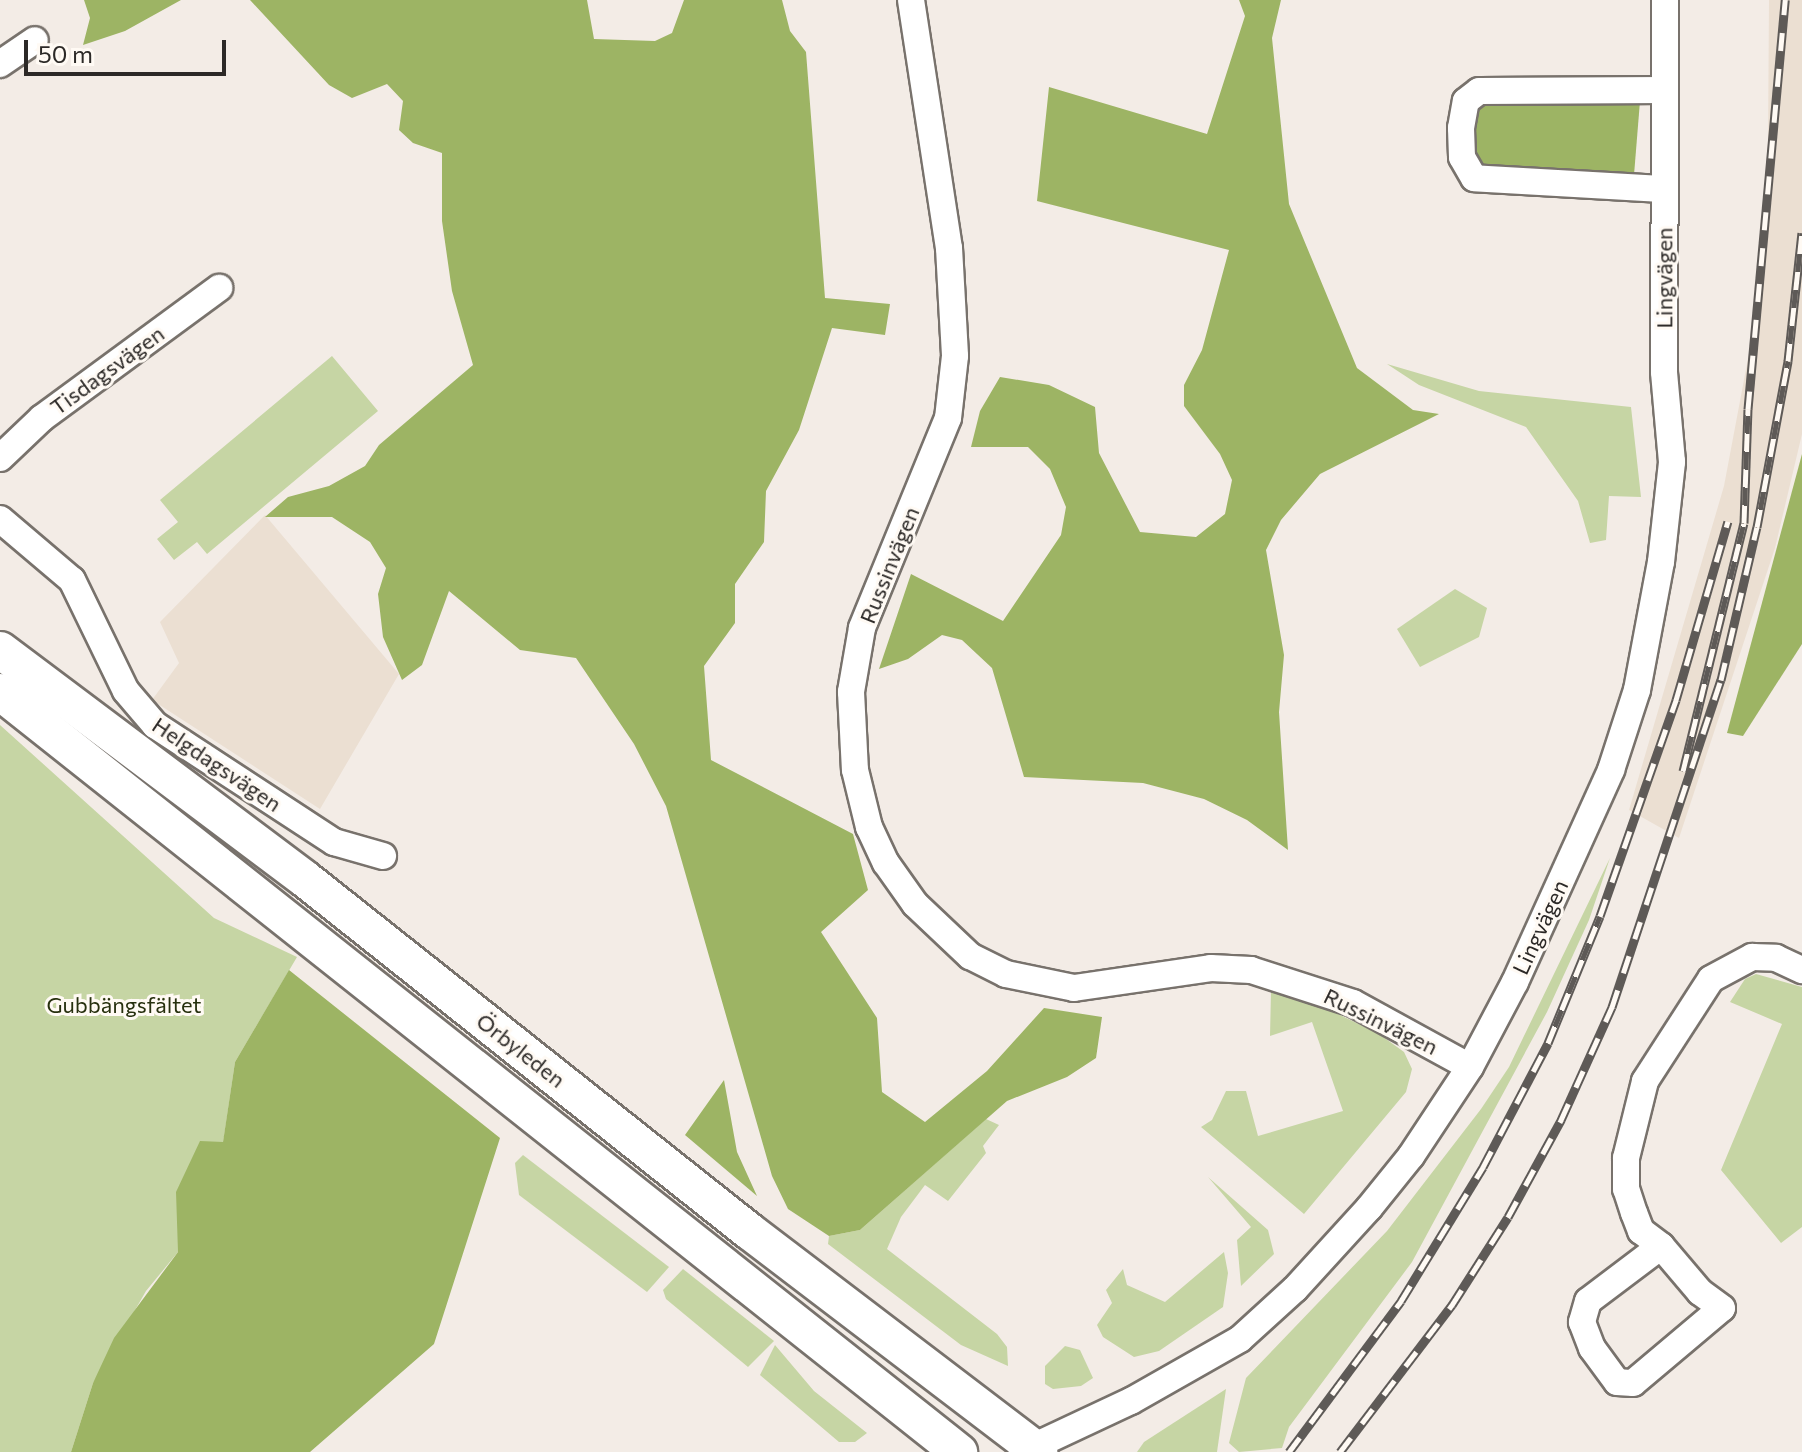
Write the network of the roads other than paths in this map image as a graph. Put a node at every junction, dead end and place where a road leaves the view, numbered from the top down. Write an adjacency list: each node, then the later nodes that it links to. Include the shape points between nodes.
1 (911, 0): 14 (street, Russinvägen, via 949,248 955,356 948,418 862,628 851,692 855,770 869,827 886,863 915,904 970,956 1006,974 1074,988 1211,968 1251,970 1353,1003)
2 (1665, 0): 5 (street, Lingvägen)
3 (35, 40): 4 (street)
4 (0, 64)
5 (1664, 90): 6 (street, Lingvägen); 6 (street, via 1479,91 1466,101 1461,128 1462,157 1474,178)
6 (1662, 189): 14 (street, Lingvägen, via 1664,372 1672,462 1661,562 1637,690 1611,770 1515,982)
7 (219, 288): 8 (street, Tisdagsvägen, via 42,418)
8 (0, 458)
9 (0, 519): 12 (street, Helgdagsvägen, via 72,580 126,691 155,725 334,842)
10 (0, 650): 16 (main road, Örbyleden, via 305,879)
11 (0, 692): 17 (main road, Örbyleden)
12 (383, 856)
13 (1802, 970): 15 (street, via 1776,958 1752,957 1723,970 1711,979 1645,1081 1632,1121 1626,1189 1641,1231)
14 (1470, 1067): 16 (street, Lingvägen, via 1369,1208 1295,1289 1240,1339)
15 (1661, 1246): 15 (street, via 1588,1301 1582,1322 1592,1348 1617,1382 1633,1383 1722,1308 1700,1292)
16 (1031, 1450)
17 (959, 1452)

